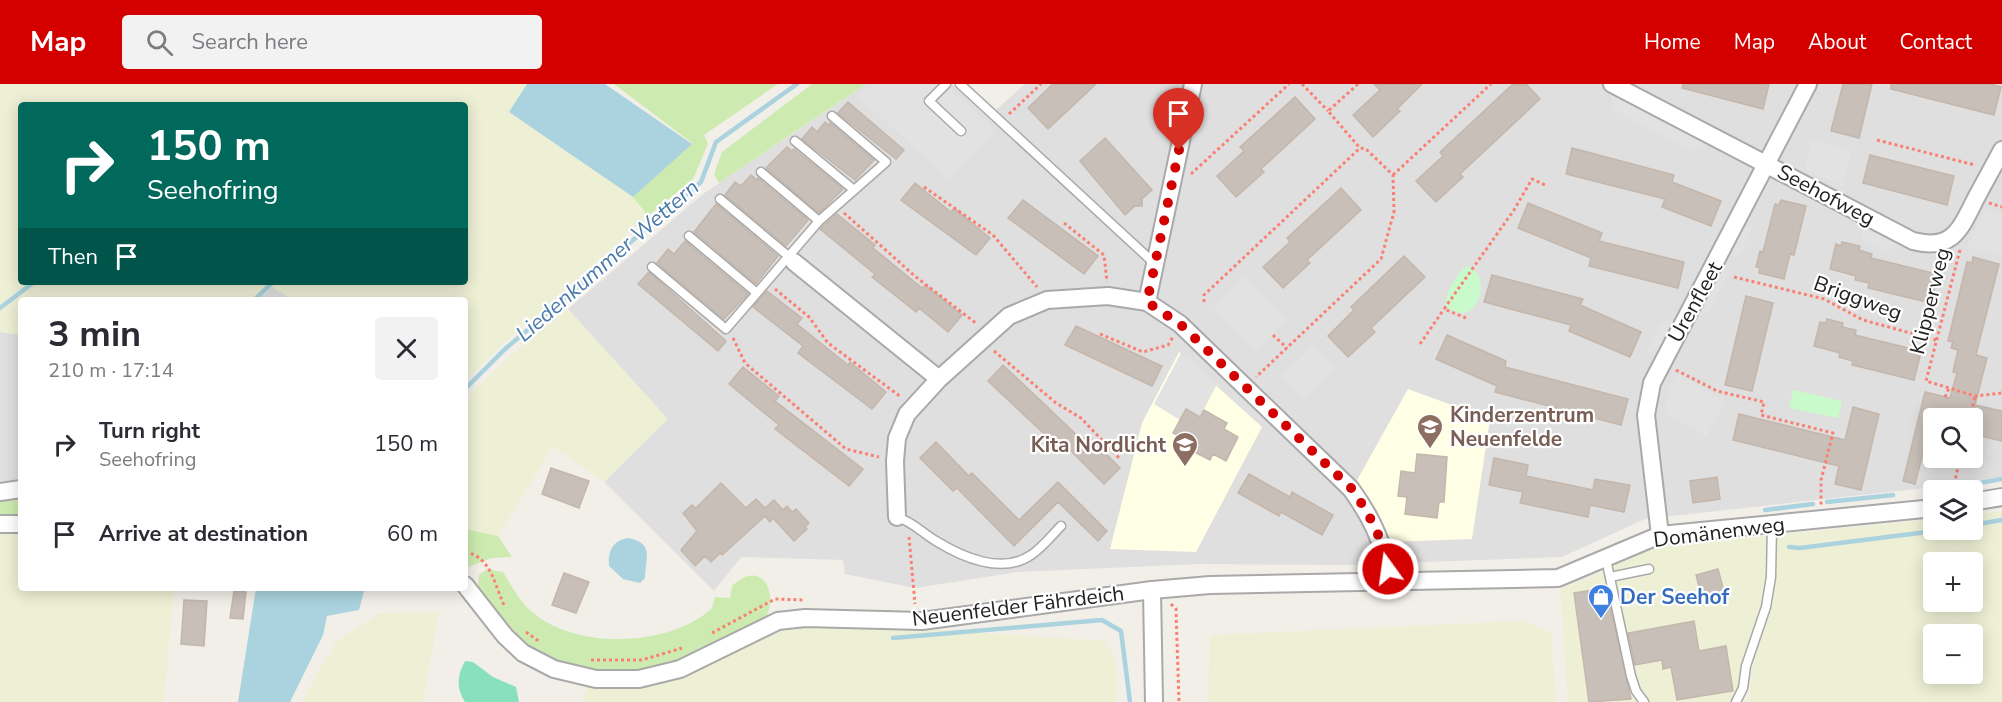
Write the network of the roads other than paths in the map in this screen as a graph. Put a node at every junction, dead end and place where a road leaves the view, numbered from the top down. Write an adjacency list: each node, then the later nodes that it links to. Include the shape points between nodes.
1 (946, 84): 7 (lane, via 929,101)
2 (960, 84): 17 (lane)
3 (1193, 84): 17 (street)
4 (1612, 84): 10 (street, Seehofweg)
5 (1808, 84): 10 (street, Urenfleet)
6 (832, 116): 12 (lane, via 886,162)
7 (961, 131)
8 (795, 141): 12 (lane)
9 (2002, 150): 10 (street, Seehofweg, via 1962,228 1941,243 1927,244 1913,241)
10 (1767, 164): 32 (street, Urenfleet, via 1652,383 1646,415)
11 (761, 172): 14 (lane)
12 (854, 190): 14 (lane)
13 (720, 199): 16 (lane)
14 (819, 221): 16 (lane)
15 (689, 236): 19 (lane)
16 (792, 260): 19 (lane); 21 (street)
17 (1155, 263): 20 (street)
18 (652, 267): 19 (lane, via 726,329)
19 (757, 293)
20 (1147, 302): 21 (street, via 1108,296 1047,300 1009,316); 36 (street, via 1180,324 1352,489 1385,550)
21 (939, 379): 27 (street, via 913,407 897,438)
22 (18, 489): 23 (street)
23 (0, 492)
24 (2002, 497): 25 (street)
25 (1983, 500)
26 (1923, 509): 30 (street, Domänenweg)
27 (897, 517): 31 (lane, via 913,522 932,539 962,555 1002,564 1030,556)
28 (0, 524): 29 (street)
29 (18, 524)
30 (1772, 525): 32 (street, Domänenweg); 41 (lane, via 1766,607)
31 (1061, 526)
32 (1660, 536): 33 (street, Domänenweg)
33 (1606, 558): 35 (lane); 36 (street, Domänenweg, via 1558,578)
34 (1649, 569): 35 (lane)
35 (1610, 577): 40 (lane, via 1631,676)
36 (1390, 583): 38 (street, Domänenweg, via 1210,585)
37 (468, 589): 38 (street, Neuenfelder Fährdeich, via 523,653 554,669 596,679 639,679 680,669 778,621 922,621)
38 (1152, 590): 39 (street)
39 (1154, 702)
40 (1644, 702)
41 (1736, 702)

